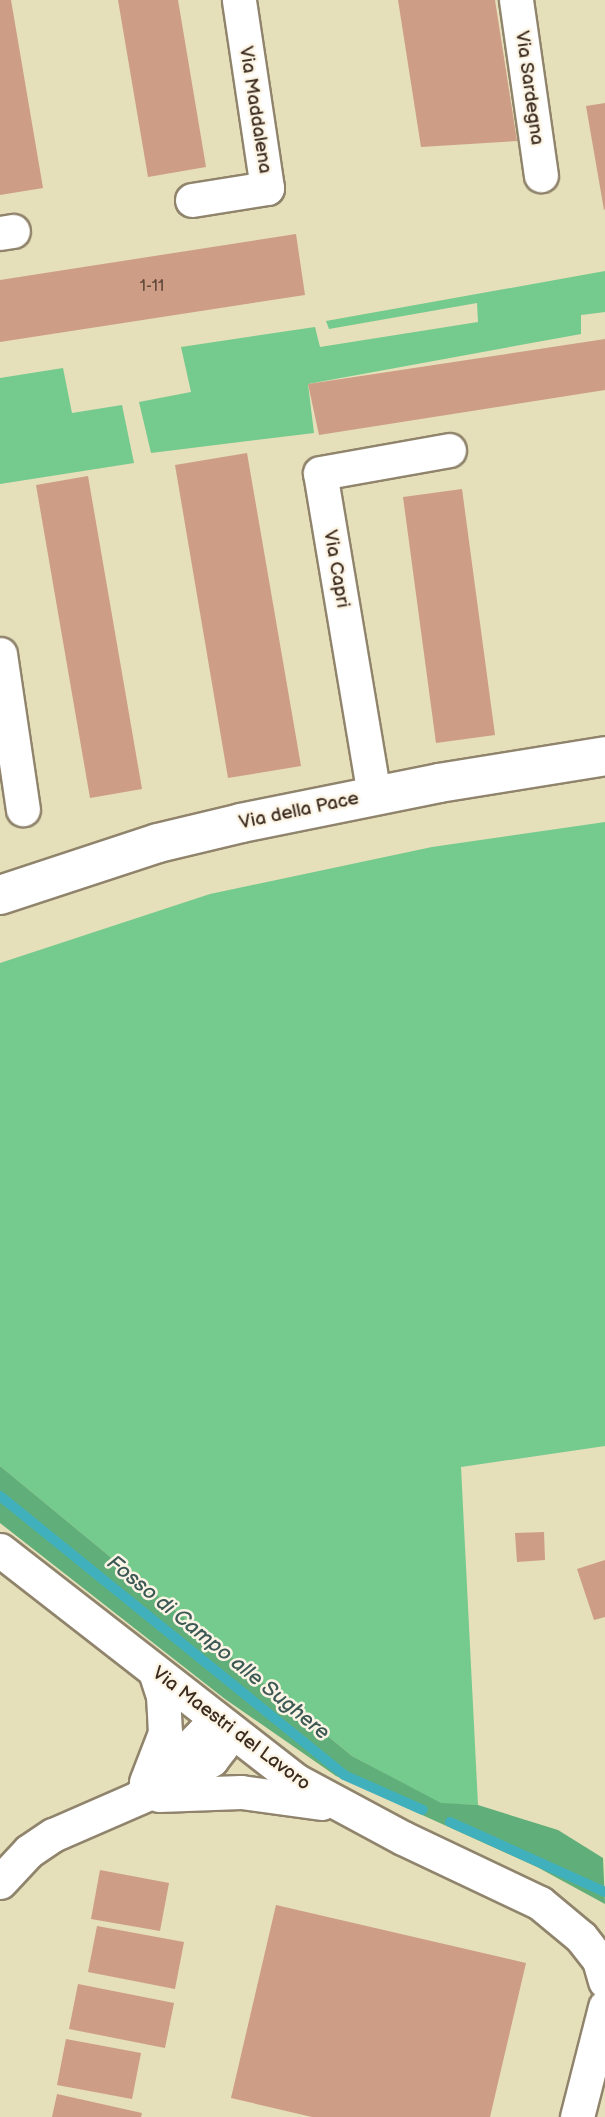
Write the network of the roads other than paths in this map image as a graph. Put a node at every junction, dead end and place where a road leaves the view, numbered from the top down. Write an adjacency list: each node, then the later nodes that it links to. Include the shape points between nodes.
1 (239, 0): 4 (street, Via Maddalena, via 267,188)
2 (516, 0): 3 (street, Via Sardegna)
3 (541, 175)
4 (192, 200)
5 (449, 450): 8 (street, Via Capri, via 320,473)
6 (0, 653): 9 (street)
7 (605, 756): 8 (street, Via della Pace)
8 (374, 795): 10 (street, Via della Pace, via 158,843)
9 (23, 809)
10 (0, 895)
11 (0, 1550): 12 (street, Via Maestri del Lavoro)
12 (155, 1672): 13 (street, Via Maestri del Lavoro); 14 (street, via 163,1696 165,1732)
13 (224, 1727): 14 (street, via 221,1747 211,1760); 15 (street, Via Maestri del Lavoro, via 297,1781)
14 (139, 1797): 15 (street, via 241,1792); 16 (street, via 52,1835 29,1851)
15 (342, 1807): 17 (street, Via Maestri del Lavoro, via 540,1903 581,1937 599,1960)
16 (0, 1882)
17 (605, 1981)
18 (605, 2007): 19 (street)
19 (577, 2117)

